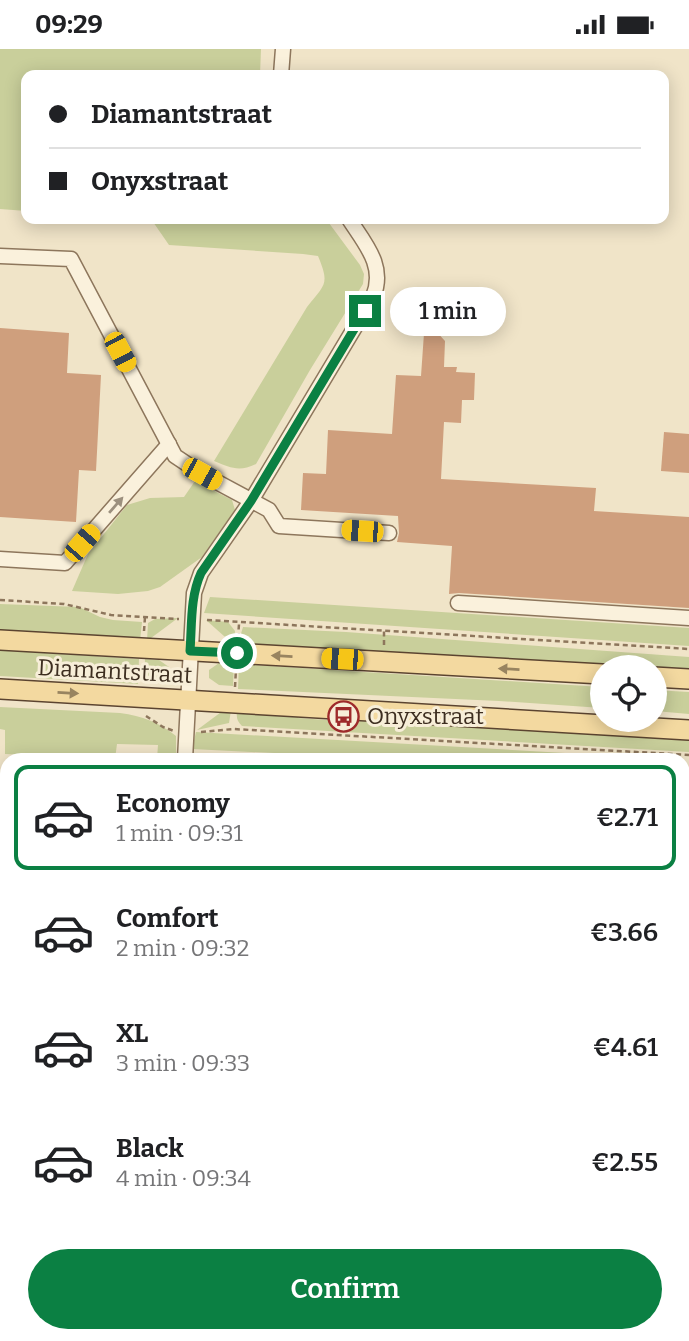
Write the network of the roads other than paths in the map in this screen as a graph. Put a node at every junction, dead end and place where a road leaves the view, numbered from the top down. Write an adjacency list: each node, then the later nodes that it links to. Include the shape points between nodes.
1 (283, 49): 2 (street)
2 (281, 70)
3 (352, 224): 6 (street, via 374,259 376,290)
4 (0, 256): 5 (street, via 71,259)
5 (169, 444): 6 (street, via 175,456); 8 (street, one-way to 5, via 65,562)
6 (251, 501): 7 (street, via 269,510 279,526); 12 (street, via 201,573 194,593)
7 (389, 533)
8 (0, 559)
9 (458, 603): 10 (street)
10 (689, 618)
11 (0, 640): 12 (main road, Diamantstraat)
12 (190, 651): 13 (main road, Diamantstraat, one-way to 12); 17 (street)
13 (590, 673)
14 (667, 678): 15 (main road)
15 (689, 679)
16 (0, 689): 17 (main road, Diamantstraat, one-way to 17)
17 (188, 700): 18 (main road, Diamantstraat); 19 (street)
18 (689, 730)
19 (185, 753)

